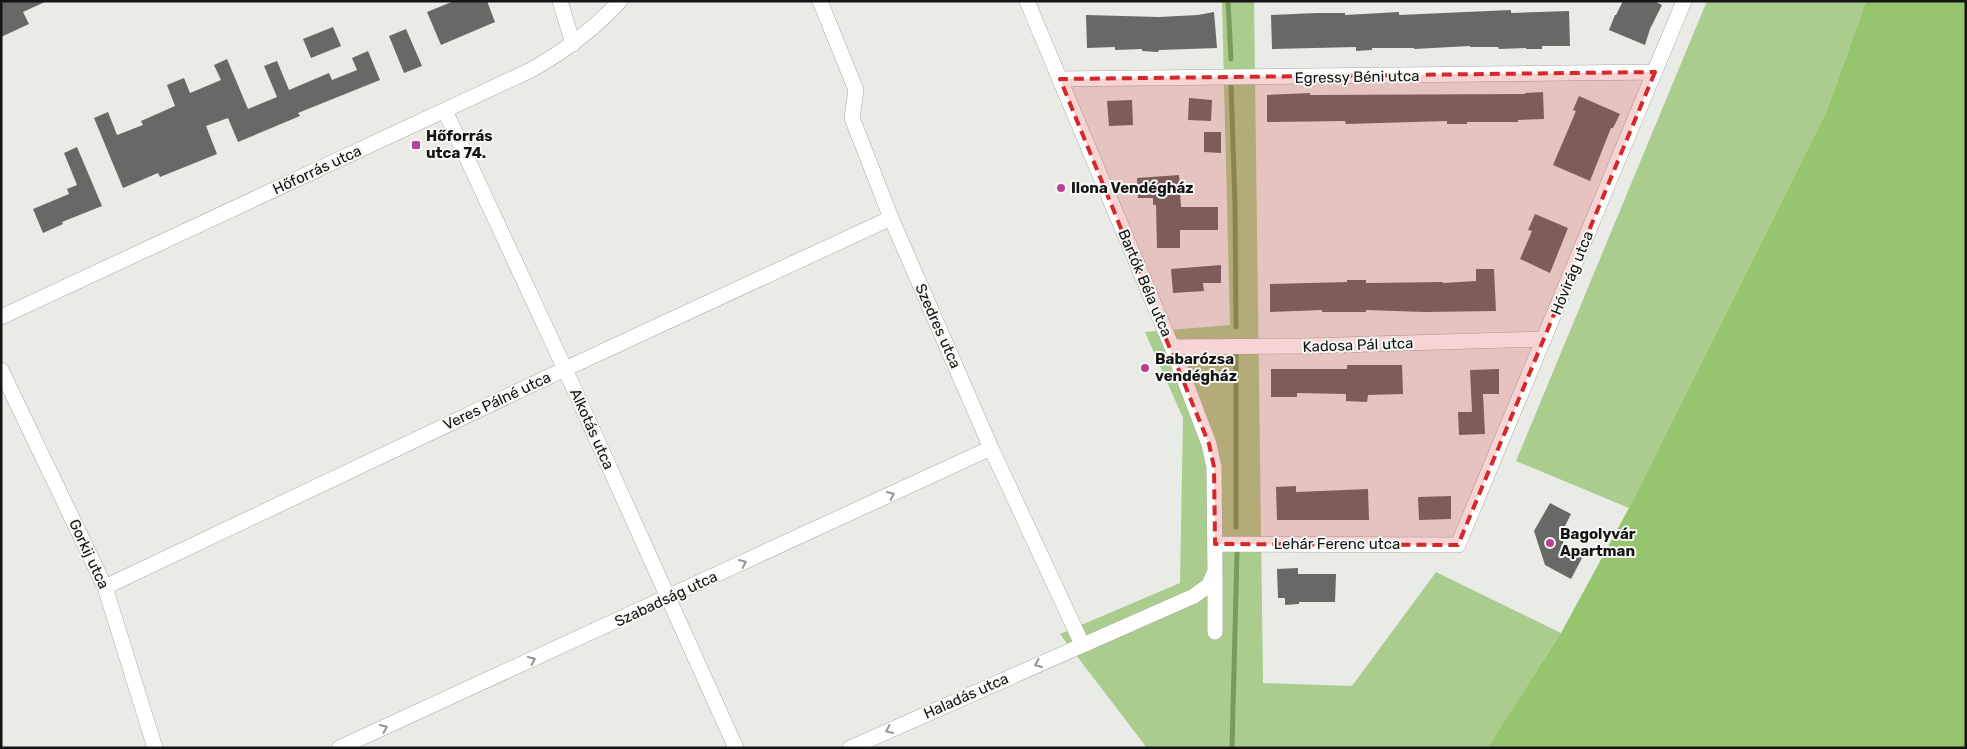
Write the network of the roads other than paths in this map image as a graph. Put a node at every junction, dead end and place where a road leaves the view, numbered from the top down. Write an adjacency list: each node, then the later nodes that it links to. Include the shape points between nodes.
1 (560, 1): 6 (street)
2 (620, 1): 6 (street, Hőforrás utca)
3 (820, 1): 10 (street, Szedres utca, via 856,90 852,118)
4 (1026, 1): 8 (street, Bartók Béla utca)
5 (1684, 1): 7 (street, Hóvirág utca)
6 (573, 44): 9 (street, Hőforrás utca, via 531,70)
7 (1655, 72): 8 (street, Egressy Béni utca); 12 (street, Hóvirág utca)
8 (1060, 79): 13 (street, Bartók Béla utca)
9 (445, 111): 11 (street, Hőforrás utca); 14 (street, Alkotás utca)
10 (891, 218): 14 (street, Veres Pálné utca); 16 (street, Szedres utca)
11 (1, 317)
12 (1544, 339): 13 (street, Kadosa Pál utca); 18 (street, Hóvirág utca)
13 (1172, 347): 17 (street, Bartók Béla utca, via 1212,456)
14 (565, 369): 20 (street, Veres Pálné utca); 21 (street, Alkotás utca)
15 (1, 370): 20 (street, Gorkij utca)
16 (991, 448): 21 (street, Szabadság utca, one-way to 16); 23 (street, Szedres utca)
17 (1215, 544): 18 (street, Lehár Ferenc utca); 19 (street, Bartók Béla utca)
18 (1458, 545)
19 (1215, 571): 22 (street, Bartók Béla utca); 23 (street, via 1209,585 1194,596)
20 (106, 587): 24 (street, Gorkij utca)
21 (668, 598): 25 (street, Szabadság utca, one-way to 21); 26 (street, Alkotás utca)
22 (1215, 632)
23 (1082, 644): 27 (street, Haladás utca, one-way to 27)
24 (155, 748)
25 (340, 748)
26 (736, 748)
27 (850, 748)

